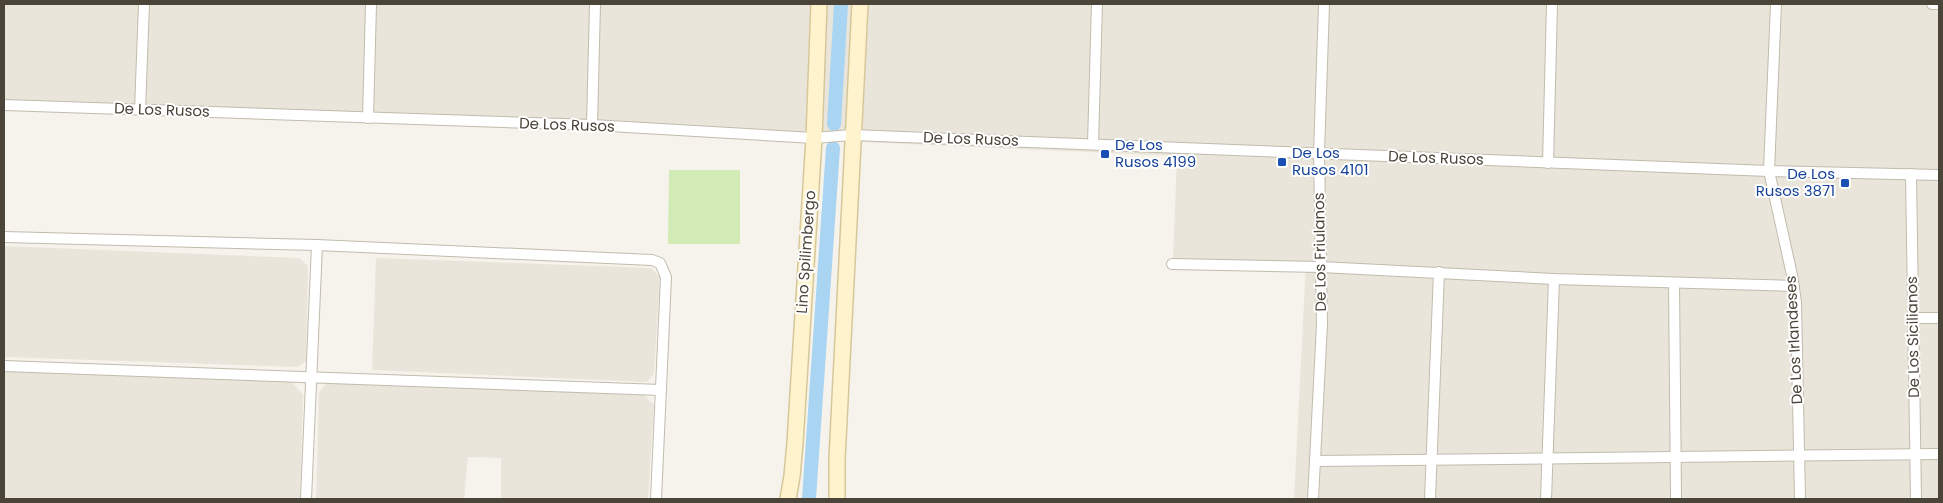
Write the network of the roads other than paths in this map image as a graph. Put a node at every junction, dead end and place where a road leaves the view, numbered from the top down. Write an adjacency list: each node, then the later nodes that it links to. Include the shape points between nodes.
1 (144, 4): 13 (street)
2 (371, 4): 14 (street)
3 (595, 4): 15 (street)
4 (820, 4): 17 (main road, Lino Spilimbergo)
5 (860, 4): 16 (main road)
6 (1097, 4): 18 (street)
7 (1324, 4): 19 (street, De Los Friulanos)
8 (1552, 4): 20 (street)
9 (1776, 4): 21 (street, De Los Irlandeses)
10 (1932, 4): 11 (street)
11 (1939, 4)
12 (4, 105): 13 (street, De Los Rusos)
13 (140, 110): 14 (street, De Los Rusos)
14 (368, 118): 15 (street, De Los Rusos)
15 (592, 125): 17 (street, De Los Rusos)
16 (852, 134): 17 (street, De Los Rusos); 18 (street, De Los Rusos); 47 (main road)
17 (814, 138): 46 (main road, Lino Spilimbergo, via 795,443)
18 (1093, 144): 19 (street, De Los Rusos)
19 (1319, 153): 20 (street, De Los Rusos); 27 (street, De Los Friulanos)
20 (1548, 163): 21 (street, De Los Rusos)
21 (1769, 171): 22 (street, De Los Rusos); 31 (street, De Los Irlandeses)
22 (1910, 174): 23 (street, De Los Rusos); 32 (street, De Los Sicilianos)
23 (1939, 175)
24 (4, 237): 25 (street)
25 (317, 245): 35 (street); 36 (street, via 652,260 660,263 666,277)
26 (1172, 264): 27 (street)
27 (1320, 266): 28 (street); 43 (street, De Los Friulanos, via 1322,324)
28 (1439, 272): 29 (street); 42 (street)
29 (1554, 278): 30 (street); 41 (street)
30 (1674, 283): 31 (street); 40 (street)
31 (1794, 286): 39 (street, De Los Irlandeses)
32 (1914, 318): 33 (street); 37 (street, De Los Sicilianos)
33 (1939, 318)
34 (4, 366): 35 (street)
35 (311, 377): 36 (street); 44 (street)
36 (661, 390): 45 (street)
37 (1915, 454): 38 (street); 39 (street); 53 (street, De Los Sicilianos)
38 (1939, 454)
39 (1799, 456): 40 (street); 52 (street, De Los Irlandeses)
40 (1675, 457): 41 (street); 51 (street)
41 (1548, 458): 42 (street); 50 (street)
42 (1432, 459): 43 (street); 49 (street)
43 (1315, 461): 48 (street, De Los Friulanos)
44 (306, 499)
45 (656, 499)
46 (788, 499)
47 (837, 499)
48 (1313, 499)
49 (1430, 499)
50 (1546, 499)
51 (1676, 499)
52 (1800, 499)
53 (1916, 499)

